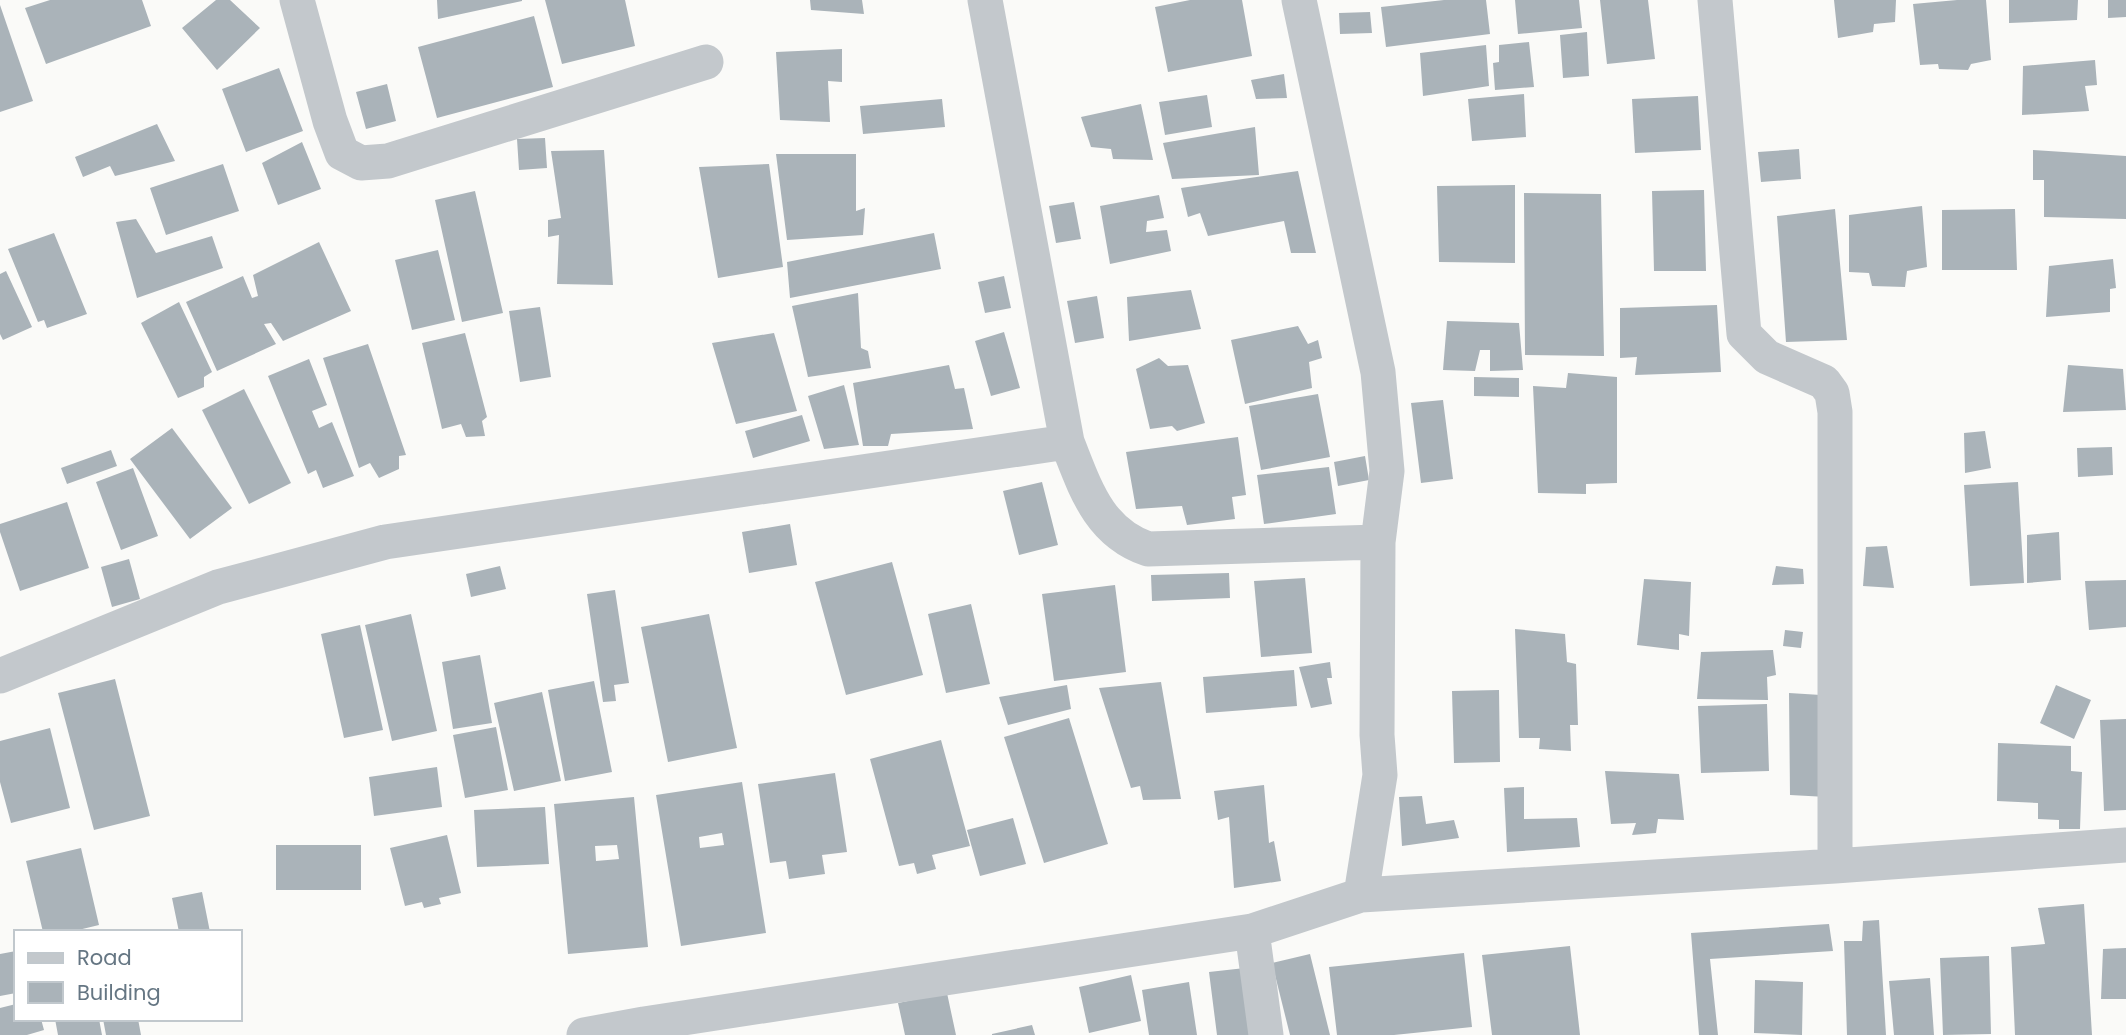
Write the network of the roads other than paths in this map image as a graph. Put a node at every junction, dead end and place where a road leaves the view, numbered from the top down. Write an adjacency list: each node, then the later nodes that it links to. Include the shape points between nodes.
1 (297, 0): 5 (street, via 342,153 361,163 388,161)
2 (985, 0): 6 (street)
3 (1299, 0): 7 (street, via 1378,372 1387,471)
4 (1715, 0): 10 (street, via 1744,334 1768,357 1824,382 1832,393 1835,412)
5 (706, 62)
6 (1067, 442): 7 (street, via 1090,499 1114,530 1148,549); 8 (street, via 385,542 218,587)
7 (1378, 542): 11 (street, via 1380,775)
8 (0, 676)
9 (2126, 845): 10 (street)
10 (1835, 866): 11 (street)
11 (1361, 895): 12 (street)
12 (1252, 931): 13 (street); 15 (street)
13 (760, 1021): 14 (street)
14 (584, 1035)
15 (1266, 1035)

